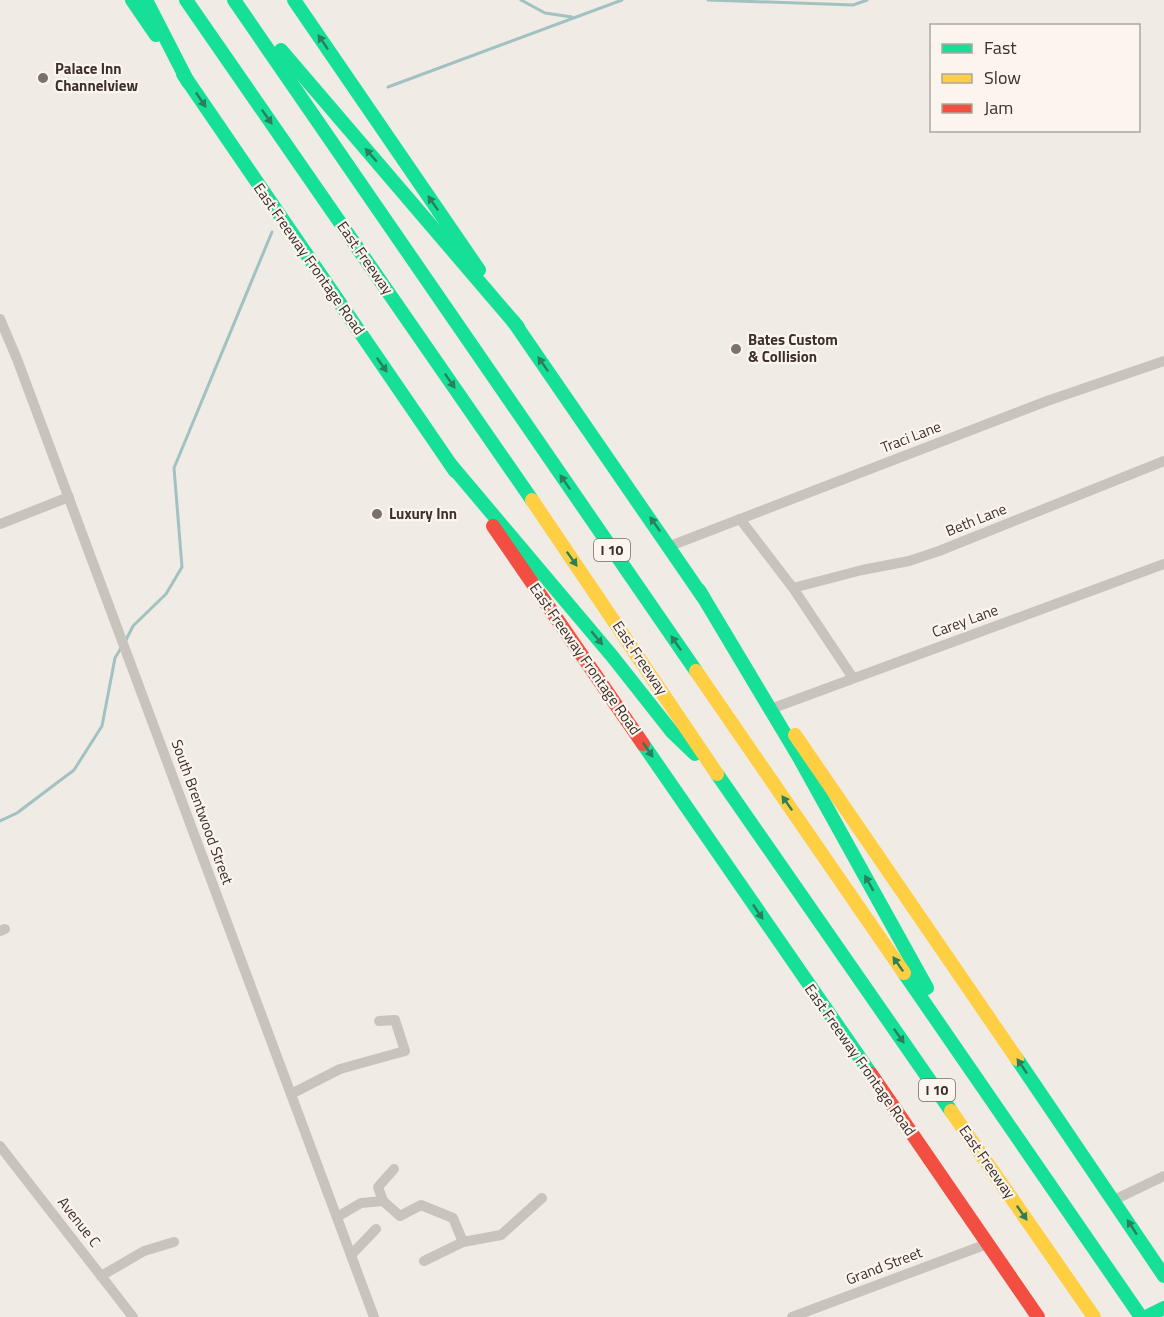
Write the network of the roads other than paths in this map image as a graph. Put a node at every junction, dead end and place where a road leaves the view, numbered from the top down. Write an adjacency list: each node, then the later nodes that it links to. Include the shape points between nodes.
1 (132, 0): 7 (main road, East Freeway Frontage Road)
2 (146, 0): 7 (main road)
3 (186, 0): 22 (main road, East Freeway / I 10, one-way to 22)
4 (234, 0): 25 (main road, I 10, one-way to 4)
5 (239, 0): 9 (main road, one-way to 5)
6 (294, 0): 9 (main road, one-way to 6)
7 (188, 82): 12 (main road, East Freeway Frontage Road, one-way to 12)
8 (0, 319): 13 (street, South Brentwood Street)
9 (518, 327): 16 (main road, one-way to 9)
10 (1164, 361): 14 (street, Traci Lane, via 1047,401)
11 (1164, 461): 18 (street, Beth Lane, via 939,551)
12 (451, 465): 22 (main road, one-way to 22, via 672,732); 36 (main road, East Freeway Frontage Road, one-way to 36)
13 (69, 497): 15 (street); 24 (street, South Brentwood Street)
14 (740, 519): 16 (street, Traci Lane); 18 (street)
15 (0, 524)
16 (670, 546): 19 (main road)
17 (1164, 564): 20 (street, Carey Lane)
18 (793, 588): 20 (street)
19 (699, 590): 21 (main road); 25 (main road, one-way to 19, via 800,759)
20 (853, 678): 21 (street, Carey Lane)
21 (776, 707): 31 (main road, one-way to 21)
22 (719, 777): 48 (main road, East Freeway / I 10, one-way to 48)
23 (380, 1020): 24 (street, via 394,1020 405,1051 340,1069)
24 (291, 1094): 32 (street, South Brentwood Street)
25 (990, 1098): 49 (main road, I 10)
26 (0, 1146): 41 (street, Avenue C)
27 (394, 1169): 30 (street, via 378,1187)
28 (1164, 1176): 31 (street)
29 (542, 1197): 35 (street, via 501,1235)
30 (383, 1200): 32 (street, via 361,1203); 35 (street, via 400,1216 421,1205 453,1218)
31 (1114, 1200): 40 (main road, one-way to 31)
32 (337, 1217): 37 (street, South Brentwood Street)
33 (376, 1229): 37 (street)
34 (174, 1242): 41 (street, via 144,1251)
35 (463, 1242): 38 (street)
36 (987, 1244): 39 (main road, East Freeway Frontage Road); 45 (street, Grand Street)
37 (351, 1255): 44 (street, South Brentwood Street)
38 (424, 1261)
39 (1004, 1267): 46 (main road, East Freeway Frontage Road); 47 (main road, via 1021,1280)
40 (1164, 1275)
41 (101, 1276): 43 (street, Avenue C)
42 (1164, 1308): 50 (main road)
43 (133, 1317)
44 (374, 1317)
45 (792, 1317)
46 (1038, 1317)
47 (1047, 1317)
48 (1094, 1317)
49 (1141, 1317)
50 (1146, 1317)

